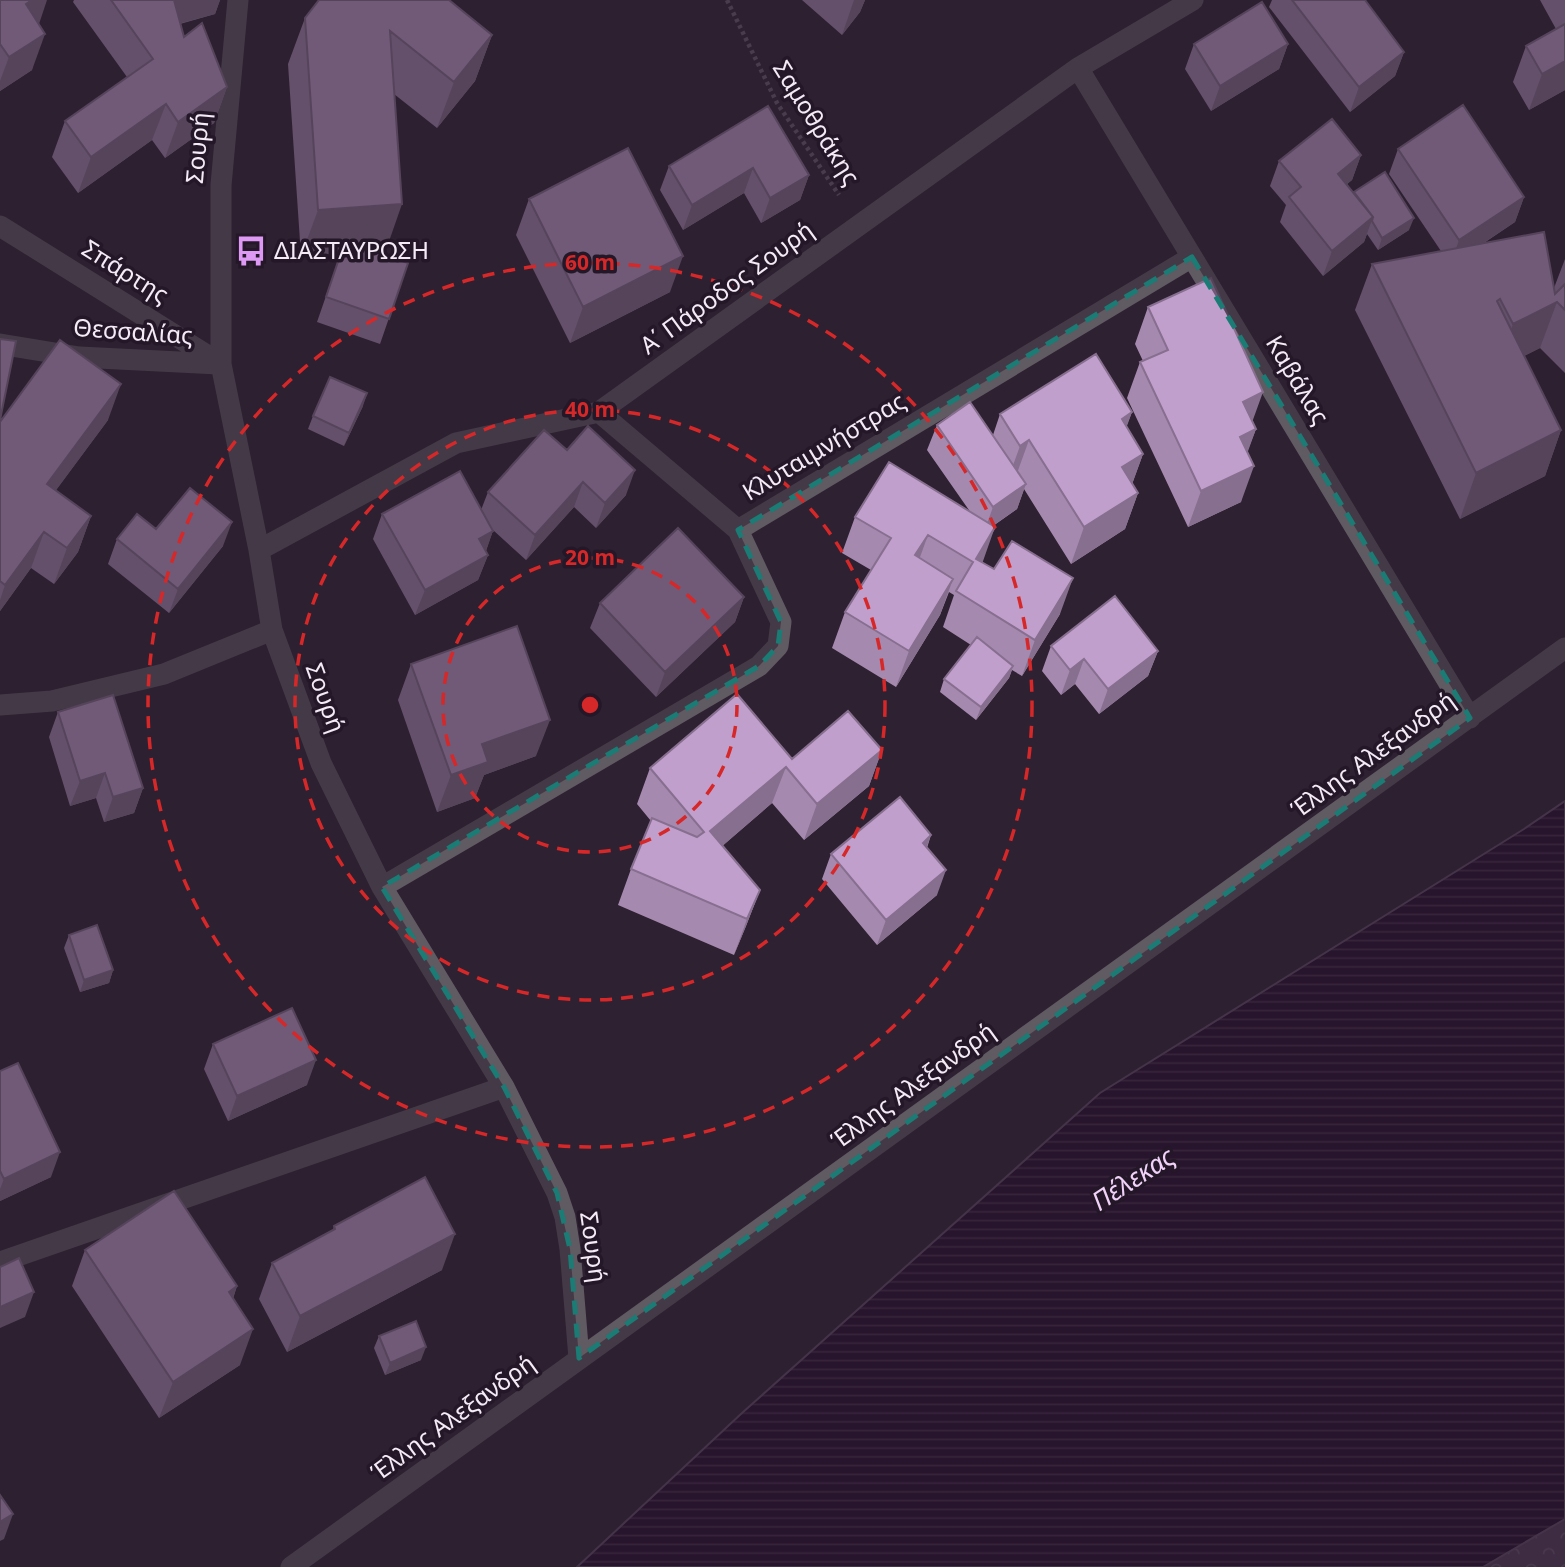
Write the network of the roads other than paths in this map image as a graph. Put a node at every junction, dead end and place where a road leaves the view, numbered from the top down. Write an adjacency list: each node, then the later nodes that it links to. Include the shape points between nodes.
1 (238, 0): 7 (street, Σουρή, via 220,185)
2 (1193, 0): 3 (street, Α΄ Πάροδος Σουρή)
3 (1078, 68): 5 (street, Καβάλας); 8 (street, Α΄ Πάροδος Σουρή)
4 (0, 226): 7 (street, Σπάρτης)
5 (1192, 257): 9 (street, Κλυταιμνήστρας); 14 (street, Καβάλας)
6 (0, 344): 7 (street, Θεσσαλίας, via 79,356)
7 (222, 364): 10 (street, Σουρή)
8 (598, 412): 9 (street); 10 (street, Α΄ Πάροδος Σουρή, via 456,443)
9 (738, 530): 15 (street, Κλυταιμνήστρας, via 781,622 778,646 759,666)
10 (259, 550): 11 (street, Σουρή)
11 (272, 630): 13 (street, via 164,674 52,701); 15 (street, Σουρή, via 321,763)
12 (1565, 648): 14 (street, Έλλης Αλεξανδρή)
13 (0, 705)
14 (1470, 718): 18 (street, Έλλης Αλεξανδρή)
15 (382, 887): 16 (street, Σουρή)
16 (504, 1087): 17 (street); 18 (street, Σουρή, via 565,1217)
17 (0, 1262)
18 (579, 1359): 19 (street, Έλλης Αλεξανδρή)
19 (291, 1567)

